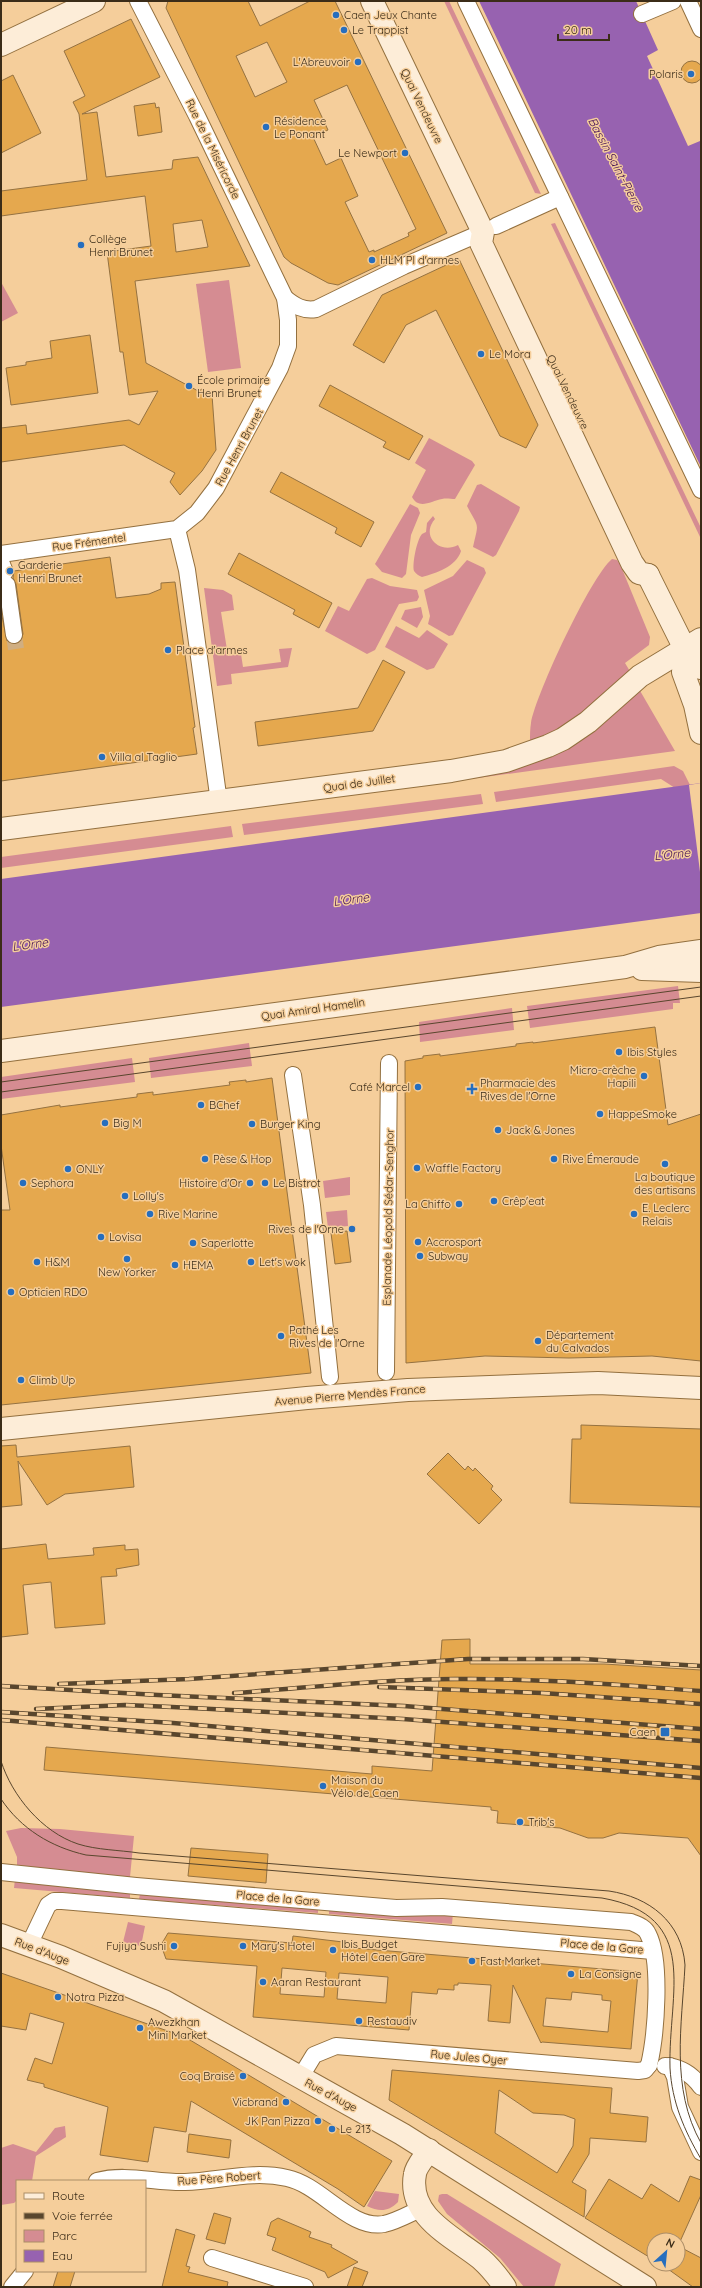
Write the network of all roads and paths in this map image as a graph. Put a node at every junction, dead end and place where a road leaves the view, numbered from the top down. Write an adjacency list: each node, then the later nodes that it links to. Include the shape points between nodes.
1 (94, 1): 9 (main road)
2 (138, 1): 12 (street, Rue de la Miséricorde)
3 (372, 1): 11 (main road, Quai Vendeuvre)
4 (466, 1): 10 (street)
5 (673, 1): 7 (street)
6 (688, 1): 8 (street)
7 (642, 14)
8 (701, 28)
9 (1, 46)
10 (560, 197): 11 (street); 13 (street)
11 (489, 229): 12 (street, via 410,263 316,309 301,309); 18 (main road, Quai Vendeuvre, via 481,243 642,565)
12 (285, 298): 14 (street, Rue Henri Brunet, via 288,338 282,364 216,488 197,513)
13 (701, 490)
14 (177, 529): 15 (street, Rue Frémentel); 21 (street, via 188,578)
15 (1, 554)
16 (5, 573): 17 (street)
17 (14, 635)
18 (693, 644): 19 (main road, Quai Vendeuvre, via 694,657); 20 (main road, via 683,672 695,705); 21 (main road, Quai de Juillet, via 640,676 579,730 548,746 506,761 451,771)
19 (701, 668)
20 (701, 733)
21 (219, 802): 22 (main road, Quai de Juillet)
22 (1, 829)
23 (701, 951): 24 (main road, Quai Amiral Hamelin, via 659,957)
24 (625, 967): 25 (main road, Quai Amiral Hamelin, via 660,971); 26 (main road, Quai Amiral Hamelin)
25 (701, 971)
26 (1, 1051)
27 (389, 1063): 29 (street, Esplanade Léopold Sédar-Senghor)
28 (293, 1075): 30 (street, via 312,1205)
29 (386, 1372)
30 (330, 1377)
31 (701, 1388): 32 (main road, Avenue Pierre Mendès France, via 598,1383 408,1390)
32 (1, 1429)
33 (1, 1872): 36 (street, Place de la Gare, via 396,1908 442,1907 631,1922 642,1926 648,1934)
34 (1, 1935): 35 (main road, Rue d'Auge)
35 (29, 1945): 36 (street, Place de la Gare, via 48,1905 54,1901 62,1901); 39 (main road, Rue d'Auge, via 164,2001)
36 (653, 1951): 37 (street, via 657,1976)
37 (650, 2065): 38 (street); 39 (street, Rue Jules Oyer, via 645,2070 638,2071 336,2046 314,2055)
38 (670, 2066): 40 (street, via 690,2074); 42 (street, via 675,2077 680,2107)
39 (300, 2078): 41 (main road, Rue d'Auge)
40 (701, 2087)
41 (429, 2150): 44 (main road, via 415,2176 415,2192); 50 (main road, Rue d'Auge)
42 (701, 2152)
43 (108, 2180): 44 (street, Rue Père Robert, via 129,2178 184,2182 232,2176 276,2176 305,2185 354,2218 369,2224 395,2221)
44 (420, 2208): 49 (main road, via 442,2230 481,2259)
45 (212, 2258): 48 (street)
46 (24, 2272): 47 (street)
47 (12, 2287)
48 (305, 2287)
49 (505, 2287)
50 (645, 2287)

